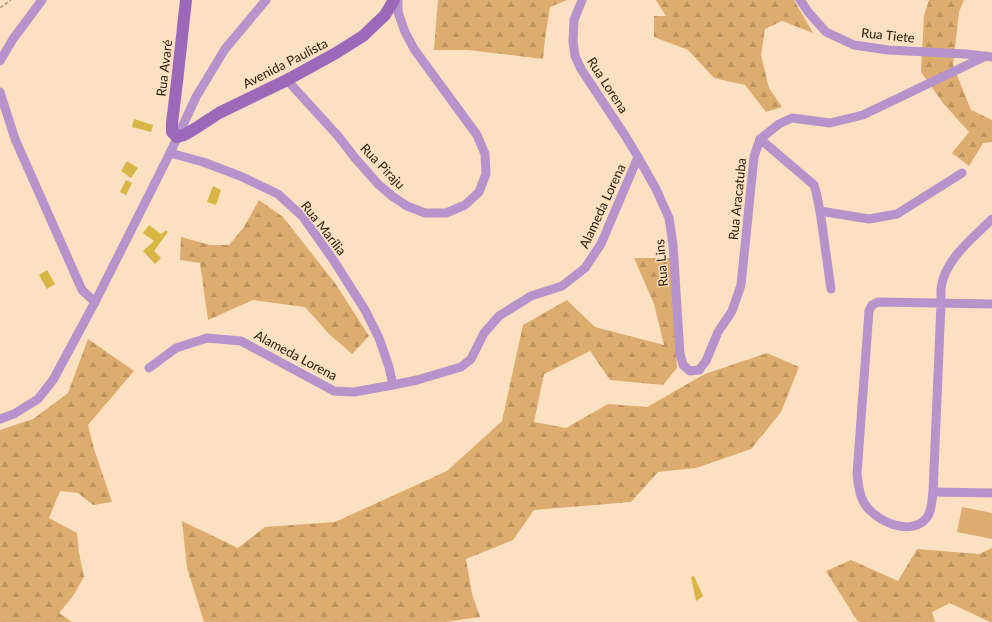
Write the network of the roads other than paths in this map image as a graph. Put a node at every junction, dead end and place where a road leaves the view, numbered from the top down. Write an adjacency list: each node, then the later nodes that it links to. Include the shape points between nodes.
1 (42, 0): 8 (street)
2 (186, 0): 11 (street, Rua Avaré, via 172,123 172,132)
3 (266, 0): 11 (street, via 225,49 196,97)
4 (396, 0): 9 (street, Avenida Paulista, via 385,15 363,36); 9 (street, Rua Piraju, via 405,32 414,49 477,135 485,154 486,174 478,192 465,205 446,213 425,213 407,206 392,196 364,169)
5 (582, 0): 14 (street, Rua Lorena, via 574,20 575,56)
6 (800, 0): 7 (street, Rua Tiete, via 826,32 854,45)
7 (989, 57): 12 (street, via 863,115 830,123 792,118)
8 (0, 61)
9 (287, 80): 11 (street, Avenida Paulista)
10 (0, 92): 19 (street, via 15,139 82,290)
11 (177, 137): 13 (street)
12 (760, 138): 16 (street, via 814,185); 23 (street, Rua Aracatuba, via 754,157 741,285 732,311 718,332 706,361 699,370)
13 (170, 153): 19 (street); 24 (street, Rua Marília, via 240,176 278,194 303,217 334,260 364,310 379,338)
14 (638, 158): 23 (street, Rua Lins, via 669,218 680,354 684,365); 24 (street, Alameda Lorena, via 601,244 585,268 562,286 531,296 499,316 484,333 471,359 461,366)
15 (962, 173): 16 (street, via 897,214 869,219)
16 (820, 211): 18 (street)
17 (992, 219): 20 (street, via 952,260 941,288)
18 (831, 289)
19 (95, 302): 25 (street, via 53,380 38,399 14,414)
20 (941, 304): 21 (street); 26 (street); 26 (street, via 878,302 869,310 857,474 863,501 872,513 896,526 910,526 920,523 927,517)
21 (992, 304)
22 (149, 368): 24 (street, Alameda Lorena, via 176,348 207,338 241,341 334,391 354,392)
23 (690, 371)
24 (393, 385)
25 (0, 419)
26 (932, 492): 27 (street)
27 (992, 493)

